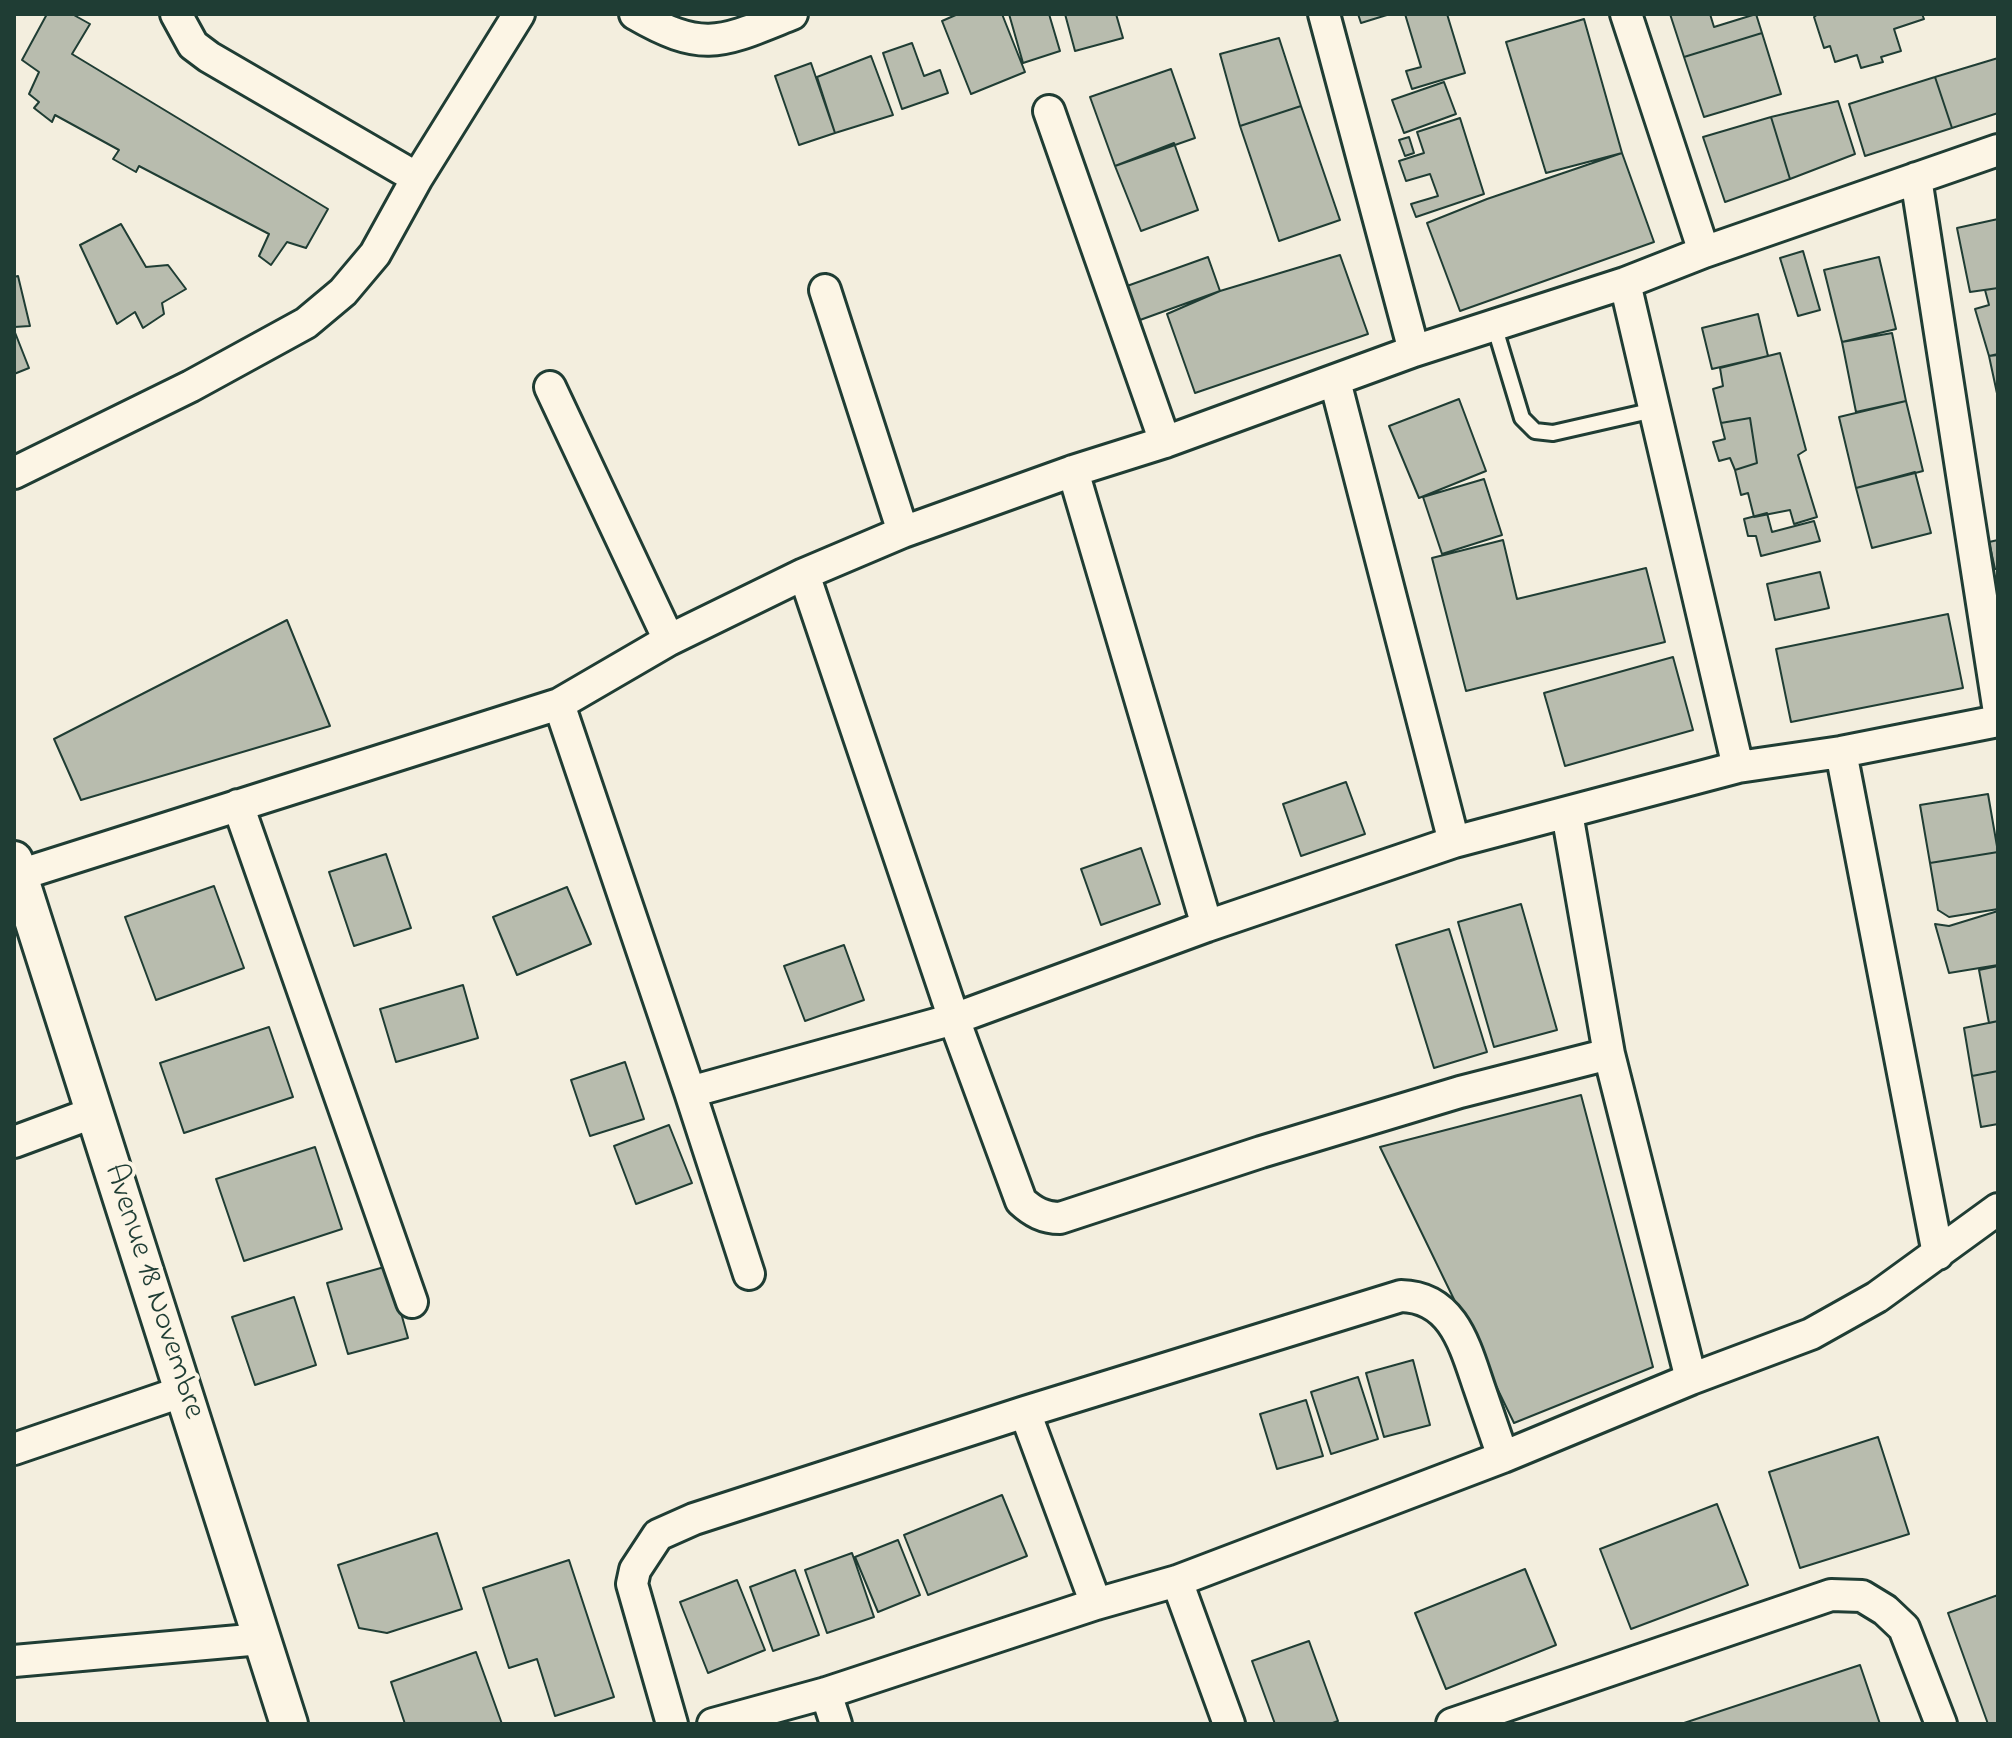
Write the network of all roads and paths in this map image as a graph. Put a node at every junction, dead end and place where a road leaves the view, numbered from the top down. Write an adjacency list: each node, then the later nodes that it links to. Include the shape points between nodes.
1 (176, 14): 9 (street, via 193,45 209,57)
2 (519, 14): 9 (street)
3 (635, 14): 4 (street, via 677,36 703,41 735,37)
4 (792, 14)
5 (1324, 14): 15 (street)
6 (1626, 14): 11 (street)
7 (1049, 111): 19 (street)
8 (1998, 150): 10 (street)
9 (417, 178): 21 (street, via 375,254 343,292 306,323)
10 (1916, 178): 11 (street); 26 (street)
11 (1704, 252): 12 (street)
12 (1625, 283): 14 (street); 18 (street)
13 (825, 290): 22 (street)
14 (1494, 325): 15 (street); 18 (lane, via 1522,418 1535,431 1553,433)
15 (1414, 351): 16 (street)
16 (1335, 381): 19 (street); 32 (street)
17 (550, 387): 24 (street)
18 (1654, 410): 29 (street)
19 (1165, 442): 20 (street)
20 (1073, 471): 22 (street); 34 (street)
21 (14, 473)
22 (903, 532): 23 (street)
23 (804, 574): 24 (street); 35 (street)
24 (669, 640): 25 (street)
25 (559, 704): 30 (street); 37 (street)
26 (1998, 706)
27 (1998, 721): 28 (street)
28 (1841, 752): 29 (street); 41 (street)
29 (1738, 767): 31 (street)
30 (238, 805): 33 (street); 43 (street)
31 (1567, 813): 32 (street); 36 (street)
32 (1454, 842): 34 (street)
33 (16, 868): 38 (street, Avenue 18 Novembre)
34 (1207, 926): 35 (street)
35 (954, 1019): 36 (street, via 1021,1201 1049,1218 1460,1092); 37 (street)
36 (1609, 1054): 44 (street)
37 (690, 1092): 42 (street)
38 (95, 1112): 39 (street); 45 (street, Avenue 18 Novembre)
39 (14, 1142)
40 (1998, 1209): 41 (street)
41 (1938, 1254): 44 (street, via 1811,1334)
42 (749, 1274)
43 (412, 1302)
44 (1691, 1379): 48 (street)
45 (184, 1391): 47 (street); 51 (street, Avenue 18 Novembre)
46 (1025, 1412): 48 (street, via 1415,1296 1439,1307 1462,1338); 50 (street); 55 (street, via 658,1535 632,1584)
47 (14, 1449)
48 (1503, 1457): 49 (street)
49 (1177, 1581): 50 (street); 58 (street)
50 (1096, 1604): 53 (street)
51 (261, 1639): 52 (street); 54 (street, Avenue 18 Novembre)
52 (14, 1661)
53 (826, 1693): 56 (street); 57 (street)
54 (289, 1724)
55 (672, 1724)
56 (713, 1724)
57 (836, 1724)
58 (1229, 1724)
59 (1452, 1724): 60 (street, via 1831,1595 1862,1596 1904,1628)
60 (1941, 1724)

